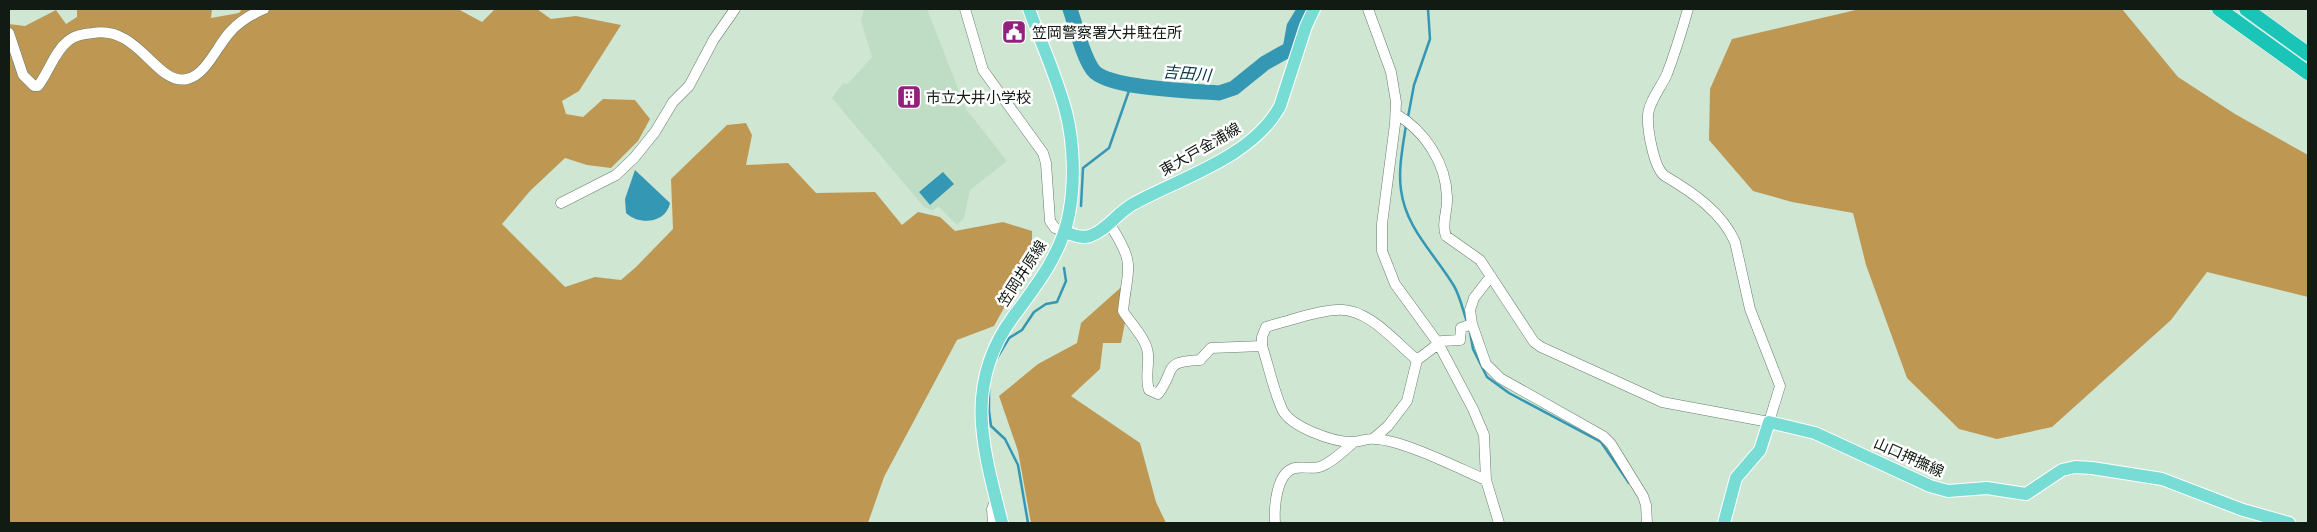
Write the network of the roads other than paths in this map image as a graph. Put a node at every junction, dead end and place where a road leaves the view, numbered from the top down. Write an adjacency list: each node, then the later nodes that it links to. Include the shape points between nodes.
1 (264, 9): 10 (street, via 232,30 198,74 184,80 170,77 136,45 106,31 79,35 68,41 38,86 34,86 23,75)
2 (735, 9): 14 (street, via 714,38 689,86 673,102 634,158 616,175)
3 (965, 9): 16 (street, via 983,70 1043,153 1050,221)
4 (1029, 9): 16 (main road, 笠岡井原線, via 1066,113 1072,153 1069,214)
5 (1314, 9): 15 (main road, 東大戸金浦線, via 1280,106 1268,125 1219,160 1133,204)
6 (1368, 9): 13 (street, via 1391,72)
7 (1688, 9): 22 (street, via 1667,74 1648,115 1652,147 1661,173 1700,198 1733,238 1750,309 1780,386)
8 (2219, 9): 12 (highway)
9 (2246, 9): 11 (highway)
10 (9, 33)
11 (2308, 54)
12 (2308, 73)
13 (1399, 116): 17 (street, via 1429,142 1442,173 1447,196 1446,236 1474,254); 19 (street, via 1382,224 1382,251 1395,284)
14 (561, 203)
15 (1109, 223): 16 (main road, 東大戸金浦線, via 1088,237); 20 (street, via 1128,257 1130,269 1123,311 1147,347 1146,381 1149,390 1158,394 1174,365 1179,361 1200,360 1211,348)
16 (1064, 232): 26 (main road, 笠岡井原線, via 1047,269 1002,334 984,376 980,424)
17 (1491, 276): 18 (street, via 1471,304); 22 (street, via 1540,347 1662,402)
18 (1469, 325): 19 (street, via 1461,328 1460,340 1448,339); 31 (street, via 1482,358 1491,371 1590,428 1611,444 1643,496)
19 (1438, 343): 21 (street); 25 (street, via 1484,435)
20 (1262, 346): 21 (street, via 1266,327 1336,310 1348,311 1382,328); 24 (street, via 1282,410 1321,436)
21 (1417, 360): 23 (street, via 1407,401)
22 (1769, 422): 32 (main road, via 1760,450 1736,478); 33 (main road, 山口押撫線, via 1815,433 1930,486 1948,491 1987,488 2026,494 2062,470 2092,468 2162,479 2243,510)
23 (1374, 438): 24 (street); 25 (street)
24 (1353, 442): 29 (street, via 1320,468 1292,468 1286,474 1276,496)
25 (1486, 480): 30 (street)
26 (996, 499): 27 (street, via 992,509); 28 (main road, 笠岡井原線)
27 (993, 523)
28 (1002, 523)
29 (1275, 523)
30 (1499, 523)
31 (1647, 523)
32 (1724, 523)
33 (2289, 523)

